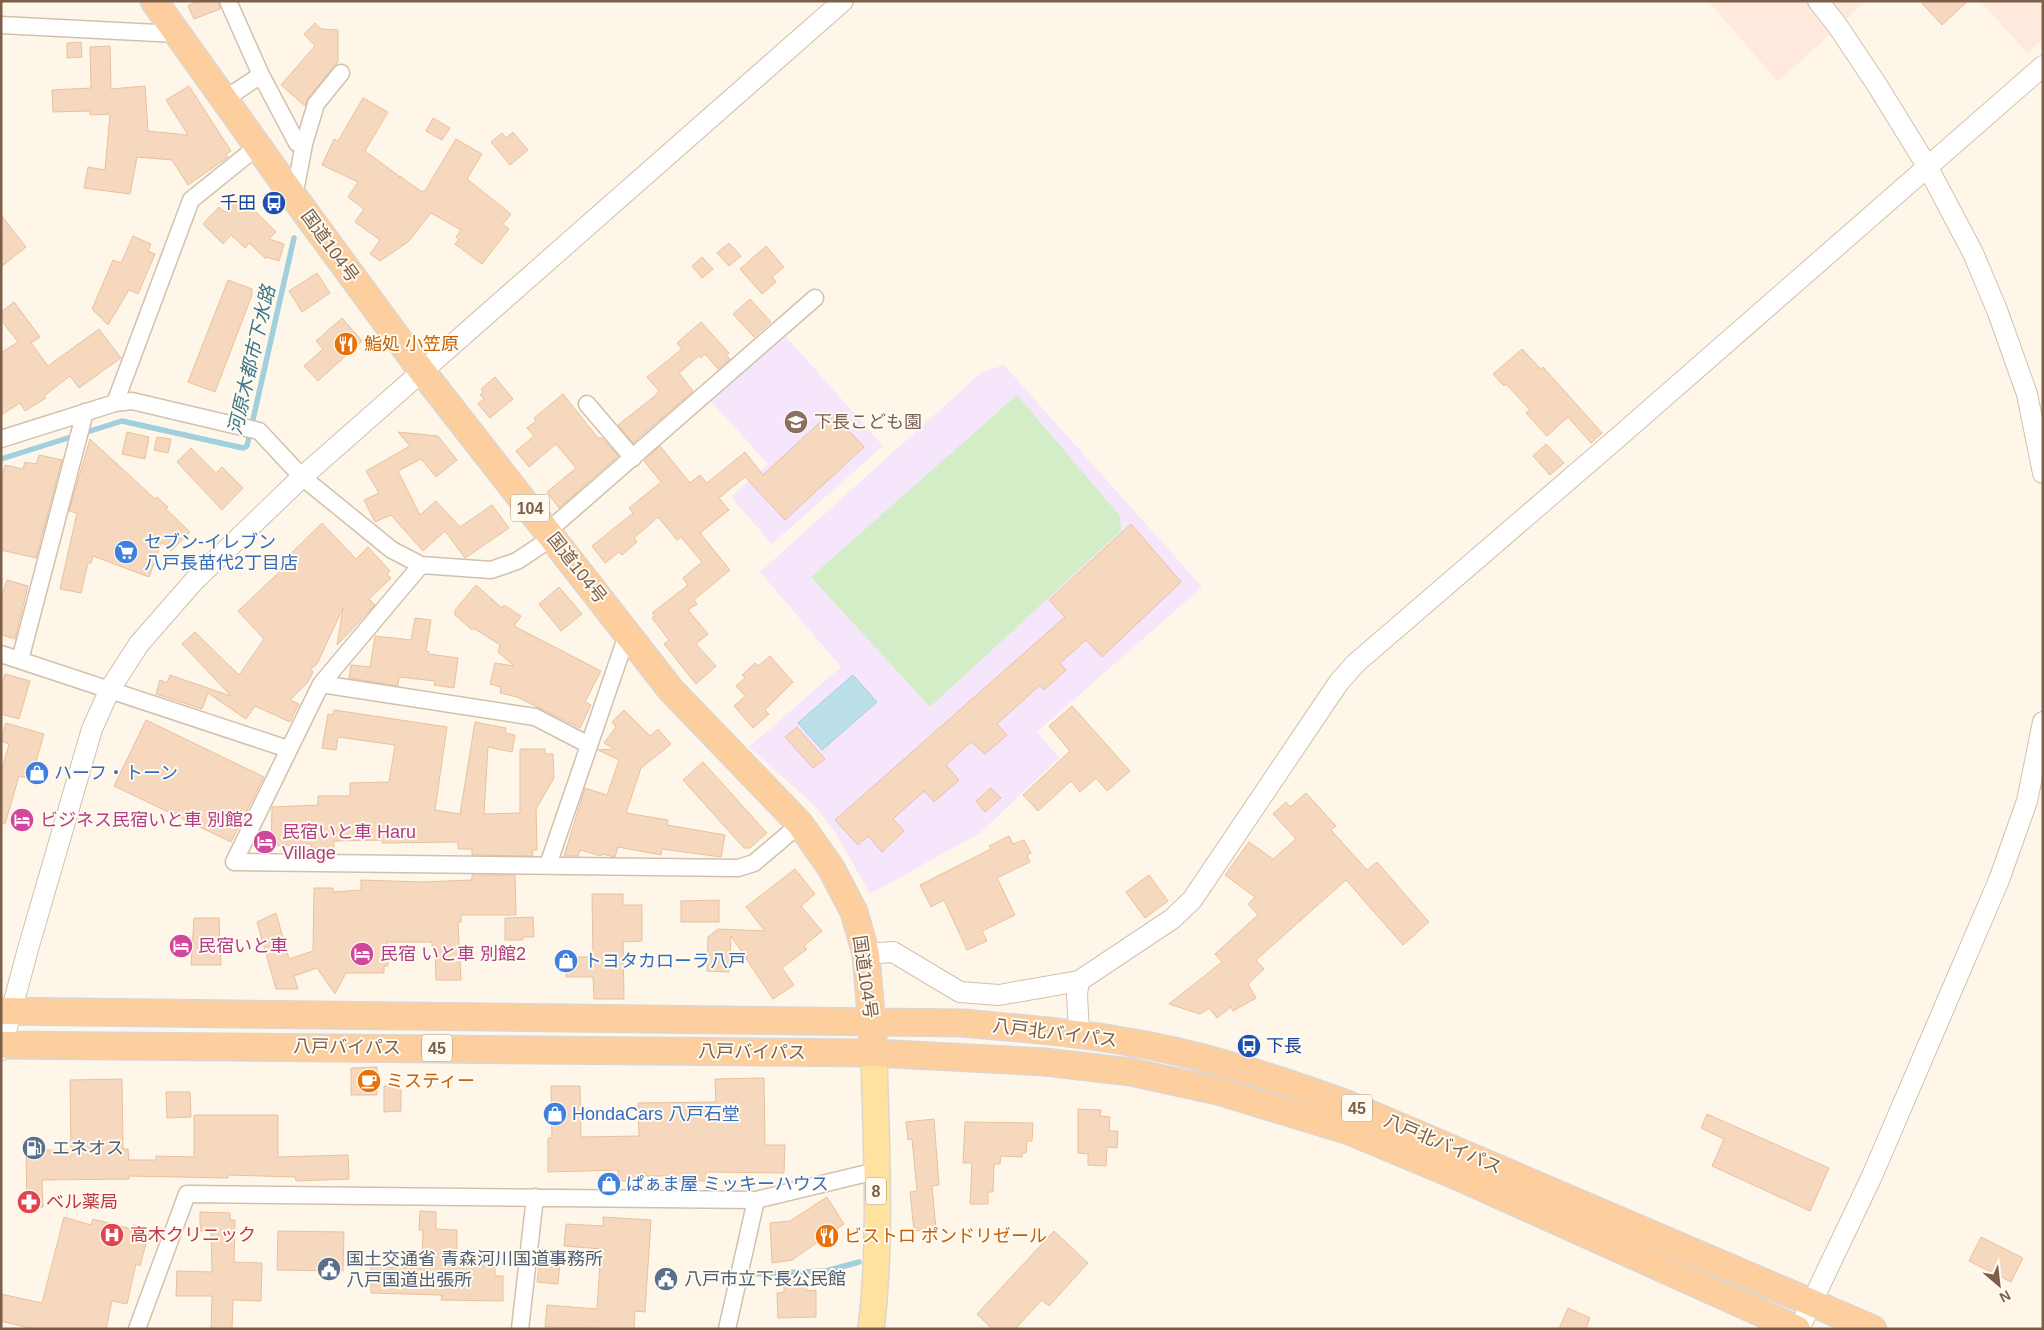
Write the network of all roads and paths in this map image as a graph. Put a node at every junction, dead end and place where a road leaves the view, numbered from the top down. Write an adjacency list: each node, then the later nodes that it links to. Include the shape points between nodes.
1 (154, 1): 6 (highway, 国道104号 / 104)
2 (228, 1): 9 (street)
3 (843, 1): 16 (street)
4 (1818, 1): 13 (street, via 1877,85)
5 (1, 25): 6 (street)
6 (177, 34): 10 (highway, 国道104号 / 104)
7 (2043, 66): 13 (street)
8 (341, 73): 11 (street, via 316,104)
9 (261, 76): 10 (street); 11 (street, via 297,143)
10 (225, 100): 12 (highway, 国道104号 / 104)
11 (304, 144): 14 (street)
12 (258, 146): 14 (highway, 国道104号 / 104); 17 (street, via 191,200)
13 (1927, 166): 22 (street, via 1974,253 1997,310 2027,394); 37 (street, via 1356,663 1339,682 1192,900 1172,919)
14 (294, 197): 16 (highway, 国道104号 / 104)
15 (815, 298): 21 (street)
16 (421, 370): 23 (street); 24 (highway, 国道104号 / 104)
17 (115, 403): 19 (street); 23 (street, via 132,401 259,431)
18 (588, 404): 21 (street)
19 (85, 412): 20 (street); 28 (street)
20 (1, 439)
21 (633, 458): 24 (street)
22 (2043, 473)
23 (302, 477): 25 (street, via 392,550); 30 (street, via 194,581 139,644)
24 (551, 534): 25 (street, via 517,561 491,570); 26 (highway, 国道104号 / 104)
25 (421, 565): 29 (street)
26 (628, 632): 32 (street); 34 (highway, 国道104号 / 104, via 671,690)
27 (1, 654): 28 (street)
28 (20, 660): 30 (street)
29 (321, 684): 32 (street, via 535,717); 33 (street)
30 (110, 689): 33 (street); 38 (street, via 92,729)
31 (2043, 722): 46 (street, via 2027,801 1999,880 1872,1176)
32 (589, 745): 35 (street)
33 (288, 749): 35 (street, via 234,862)
34 (800, 824): 35 (street, via 754,863 738,868); 36 (highway, 国道104号 / 104, via 831,868 849,904)
35 (548, 865)
36 (866, 954): 37 (street, via 893,952 960,992 999,995); 39 (highway, 国道104号 / 104)
37 (1079, 980): 40 (street, via 1076,994)
38 (6, 1011): 39 (highway, 八戸バイパス / 45); 41 (street)
39 (872, 1022): 40 (highway, 八戸北バイパス / 45, via 963,1023); 42 (highway, 国道104号 / 104)
40 (1079, 1034): 46 (highway, 八戸北バイパス / 45, via 1184,1054 1268,1076 1347,1104)
41 (2, 1047): 42 (highway, 八戸バイパス / 45)
42 (874, 1053): 43 (main road, 8); 51 (highway, 八戸北バイパス / 45, via 1045,1062 1121,1071 1228,1094 1349,1131)
43 (876, 1171): 45 (street); 50 (main road, 8, via 875,1295)
44 (535, 1197): 45 (street); 47 (street, via 187,1194); 48 (street)
45 (756, 1200): 49 (street)
46 (1812, 1301): 51 (street); 52 (highway, 八戸北バイパス / 45)
47 (137, 1329)
48 (520, 1329)
49 (727, 1329)
50 (871, 1329)
51 (1798, 1329)
52 (1872, 1329)

